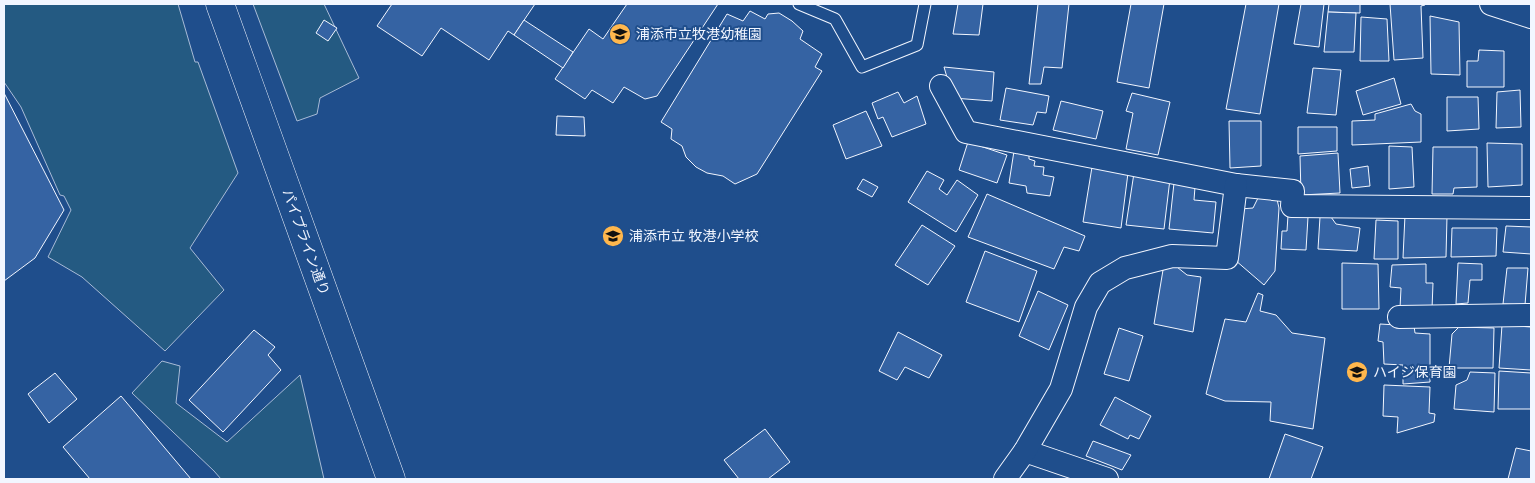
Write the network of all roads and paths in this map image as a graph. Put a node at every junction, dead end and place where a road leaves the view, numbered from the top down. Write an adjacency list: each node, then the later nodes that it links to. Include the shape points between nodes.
1 (220, 4): 12 (main road, パイプライン通り)
2 (799, 4): 3 (lane, via 835,19 862,67 917,46)
3 (925, 4)
4 (1491, 4): 5 (street)
5 (1531, 17)
6 (941, 86): 7 (street, via 966,132)
7 (1236, 185): 8 (street, via 1293,190 1292,206); 11 (street, via 1227,258 1172,256 1125,268 1100,283 1086,307 1061,389)
8 (1531, 208)
9 (1531, 315): 10 (street)
10 (1399, 317)
11 (1025, 450): 13 (street); 14 (street)
12 (391, 479)
13 (1005, 479)
14 (1107, 479)

